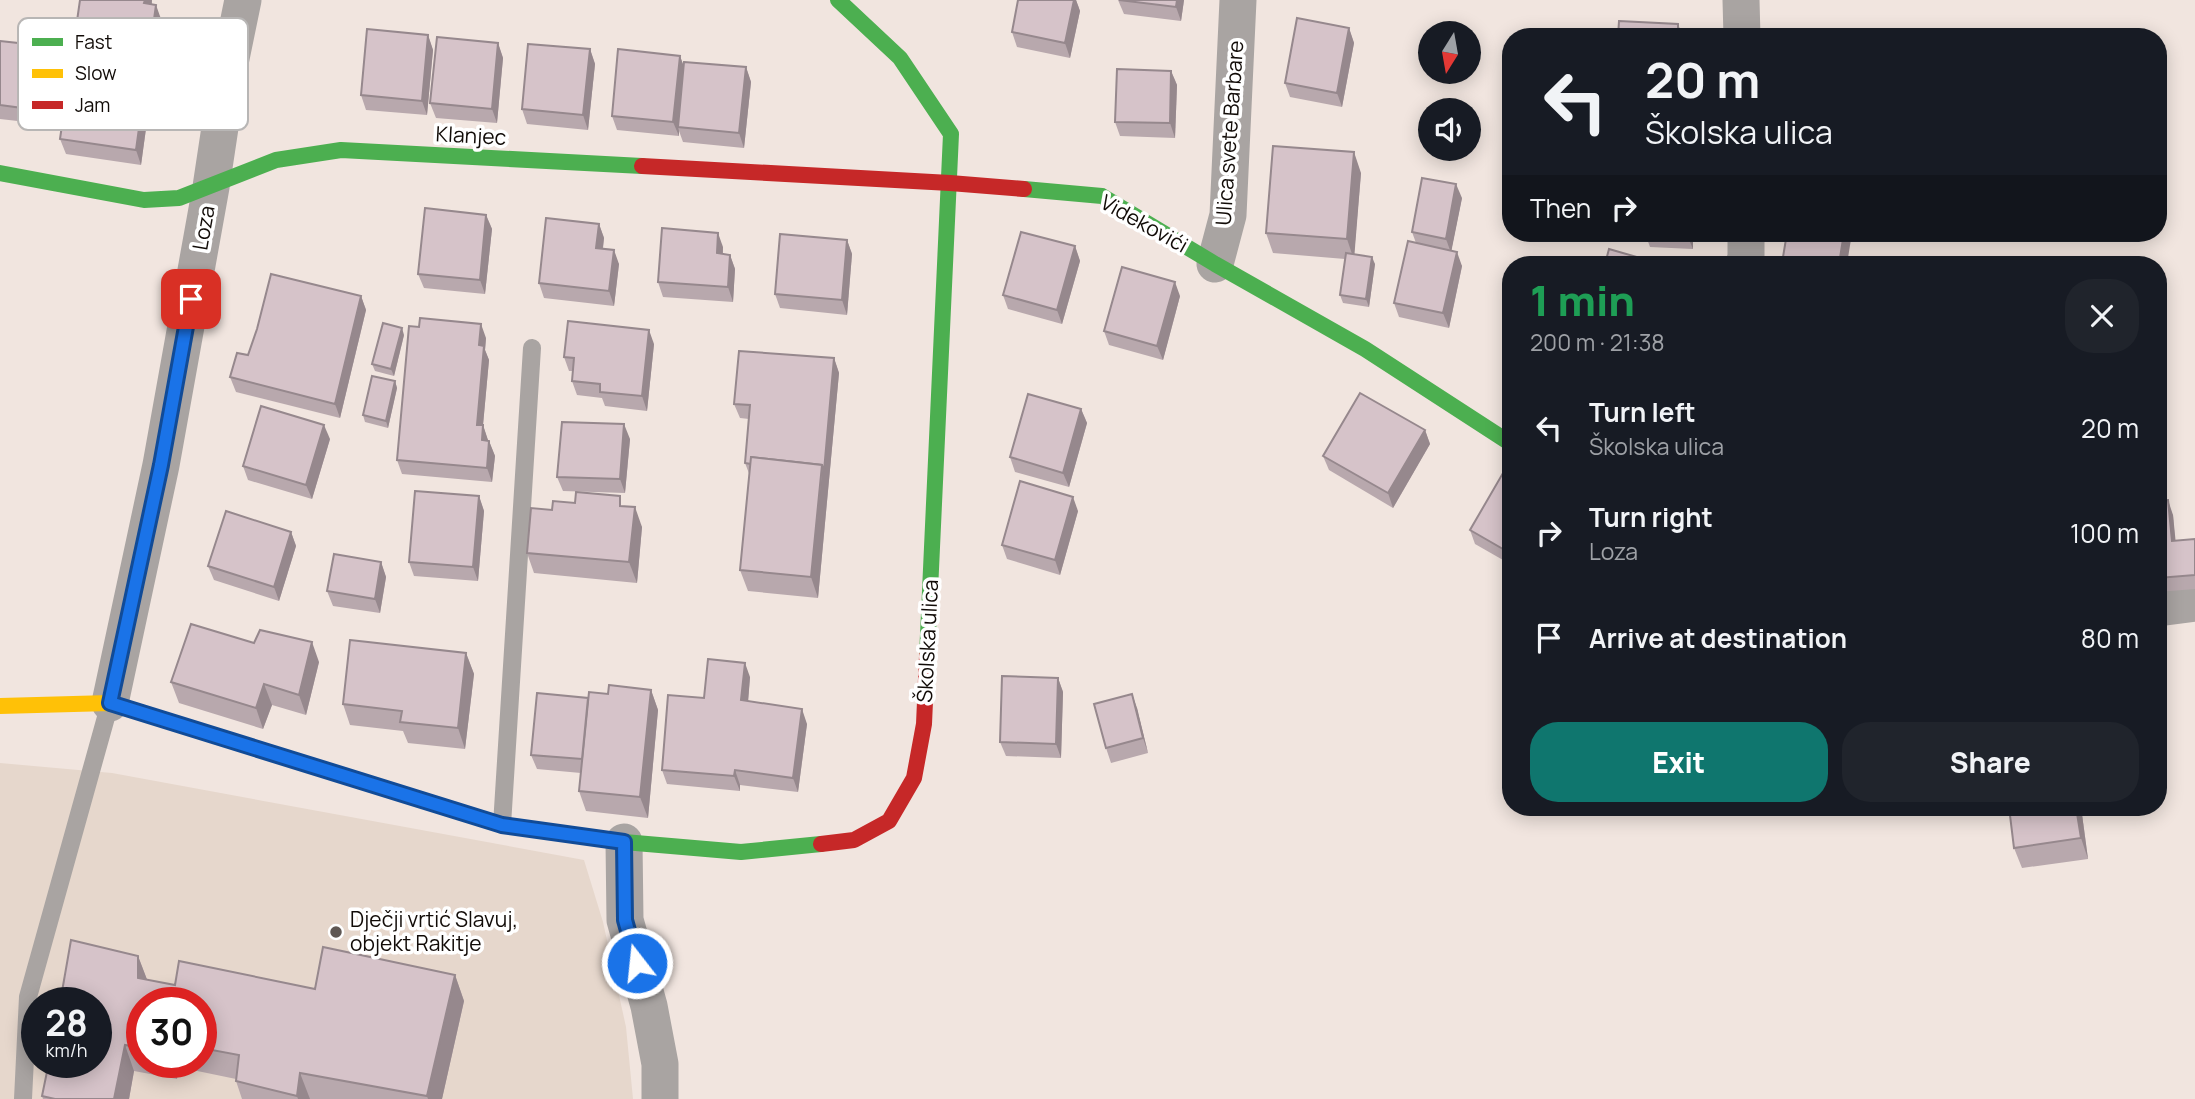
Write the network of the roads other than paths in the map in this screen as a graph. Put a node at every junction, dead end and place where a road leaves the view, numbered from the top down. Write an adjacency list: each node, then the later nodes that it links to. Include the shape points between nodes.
1 (243, 0): 5 (street, Loza)
2 (838, 0): 9 (street, via 900,58 951,134)
3 (1238, 0): 11 (street, Ulica svete Barbare, via 1228,215)
4 (1741, 0): 6 (street)
5 (239, 18)
6 (1742, 28)
7 (220, 130): 10 (street, Loza)
8 (0, 173): 10 (street, Klanjec, via 144,200 178,198)
9 (950, 183): 10 (street, Klanjec, via 341,150 276,160); 11 (street, Videkovići, via 1102,196); 19 (street, Školska ulica, via 924,724 914,778 889,821 854,840 741,852)
10 (211, 187): 16 (street, Loza, via 161,465)
11 (1215, 264): 13 (street, Videkovići, via 1365,349)
12 (532, 348): 18 (lane)
13 (1502, 438)
14 (2195, 603): 15 (street)
15 (2167, 607)
16 (110, 703): 17 (street, Školska ulica); 18 (street, Školska ulica); 20 (lane, via 28,997)
17 (0, 706)
18 (502, 825): 19 (street, Školska ulica)
19 (624, 842): 21 (street, via 625,920 649,1006 660,1063)
20 (23, 1099)
21 (660, 1099)

